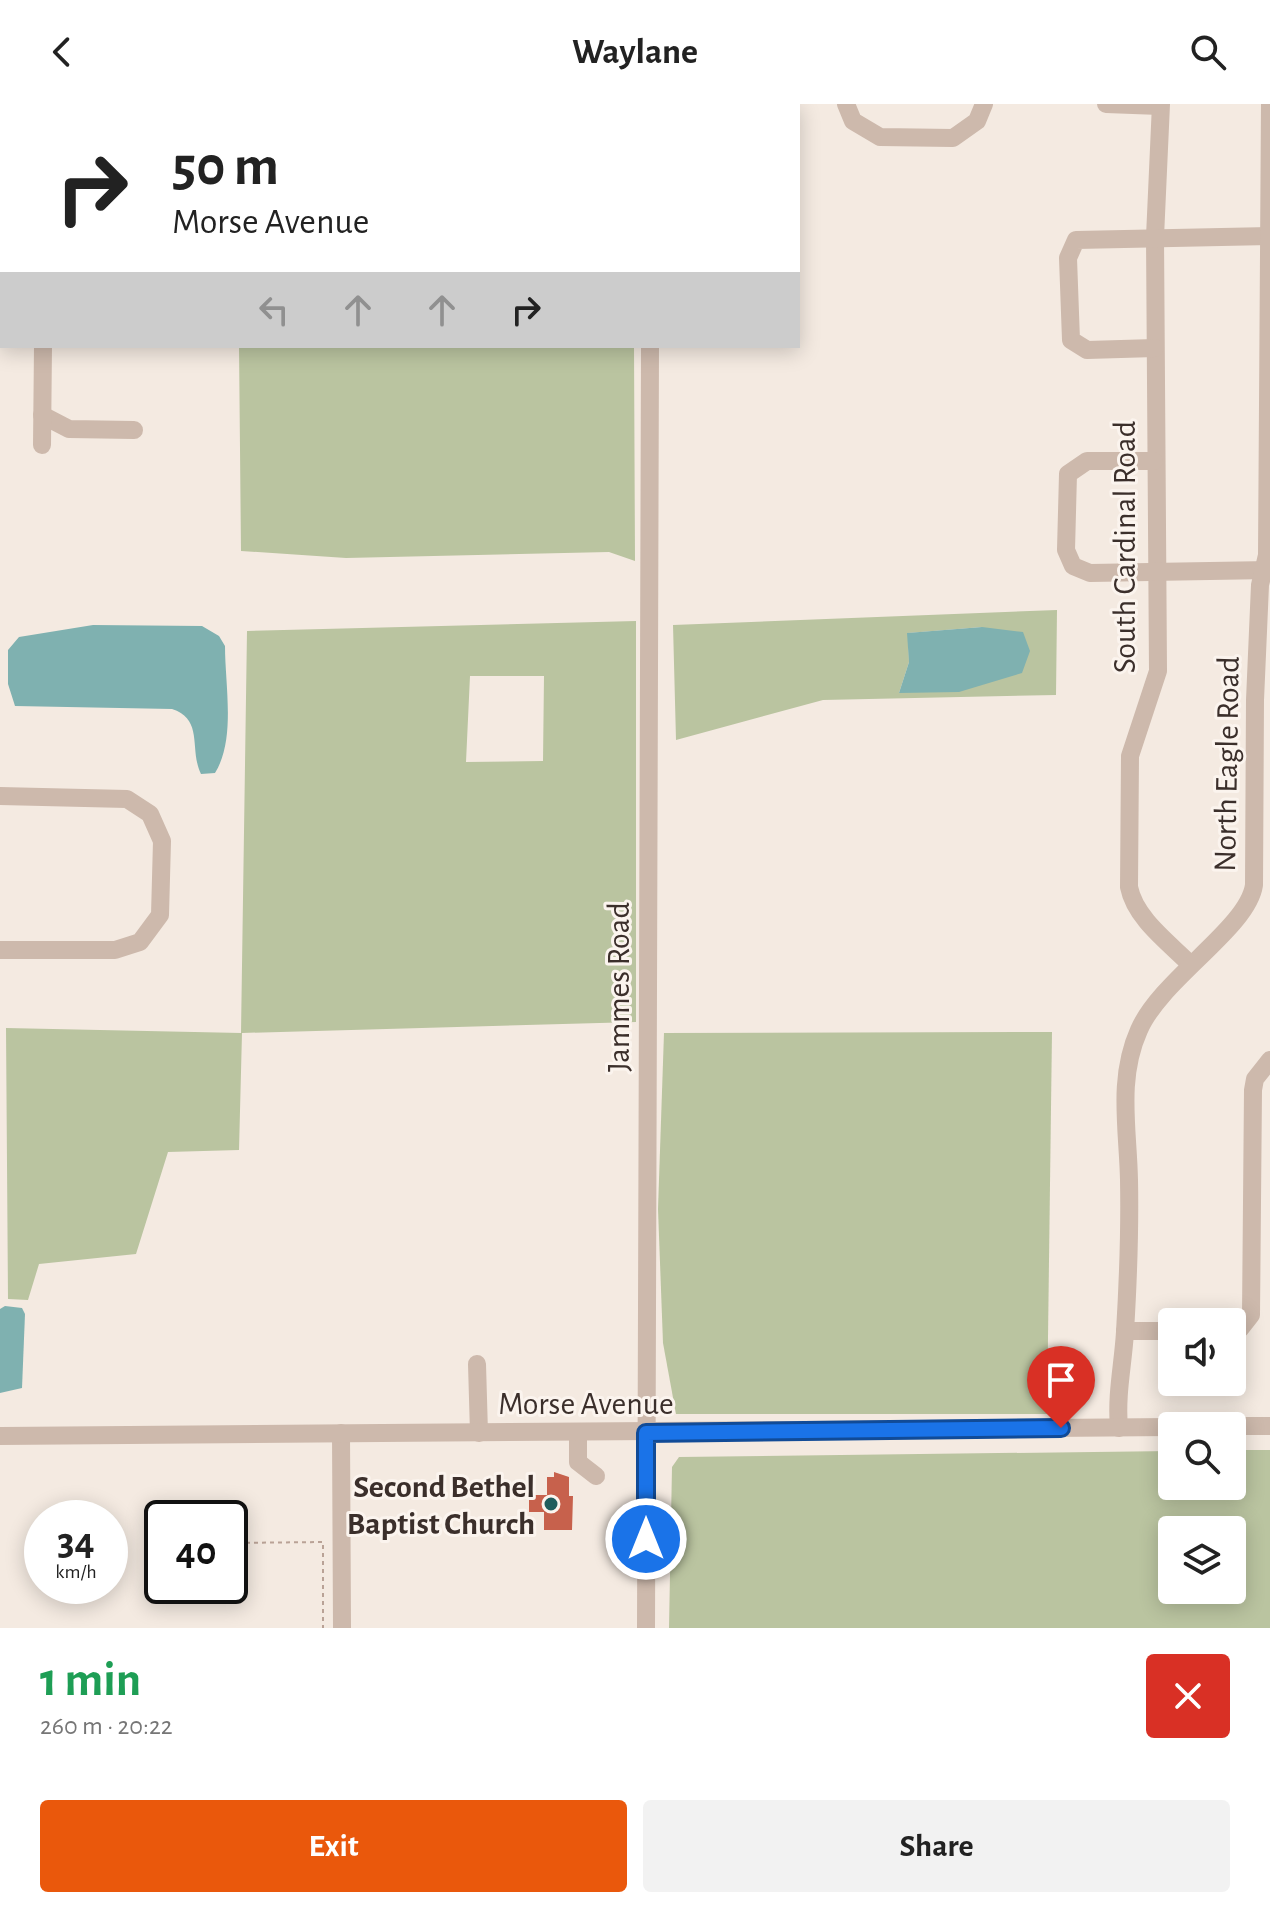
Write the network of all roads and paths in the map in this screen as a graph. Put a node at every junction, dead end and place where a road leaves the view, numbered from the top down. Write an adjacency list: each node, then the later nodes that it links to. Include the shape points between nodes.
1 (846, 104): 2 (street, via 853,121 880,137 953,138 977,121)
2 (984, 104)
3 (1106, 104): 5 (street)
4 (1270, 104): 6 (street, North Eagle Road)
5 (1160, 105): 7 (street, South Cardinal Road)
6 (1269, 236): 7 (street); 15 (street, North Eagle Road)
7 (1155, 237): 10 (street, South Cardinal Road); 10 (street, via 1082,238 1072,245 1068,258 1069,332 1076,345 1087,350)
8 (43, 348): 11 (street)
9 (650, 348): 33 (street, Jammes Road)
10 (1155, 348): 14 (street, South Cardinal Road)
11 (42, 415): 12 (street, via 69,429); 13 (street)
12 (134, 430)
13 (42, 445)
14 (1154, 461): 16 (street, South Cardinal Road); 16 (street, via 1087,461 1073,468 1066,480 1066,550 1080,571)
15 (1267, 570): 16 (street); 17 (street, North Eagle Road)
16 (1156, 571): 20 (street, South Cardinal Road, via 1158,671 1130,756 1129,887 1141,913)
17 (1264, 672): 20 (street, North Eagle Road, via 1255,700 1252,896 1241,916)
18 (0, 796): 19 (street, via 127,799 150,814 162,841 160,915 140,942 115,950)
19 (0, 950)
20 (1190, 964): 23 (street, North Eagle Road, via 1140,1028 1127,1072)
21 (1270, 1060): 22 (street, via 1253,1090 1251,1315)
22 (1246, 1321)
23 (1125, 1331): 24 (street); 29 (street, North Eagle Road, via 1116,1396)
24 (1158, 1331)
25 (477, 1364): 31 (street)
26 (1246, 1426): 27 (street)
27 (1270, 1426)
28 (1158, 1427): 29 (street, Morse Avenue)
29 (1119, 1428): 33 (street, Morse Avenue)
30 (341, 1433): 31 (street, Morse Avenue); 34 (street, Morse Avenue); 37 (street)
31 (479, 1433): 32 (street, Morse Avenue)
32 (578, 1433): 33 (street, Morse Avenue); 35 (street, via 578,1462)
33 (646, 1433): 39 (street, Jammes Road)
34 (0, 1436)
35 (596, 1476)
36 (248, 1543): 38 (path, via 323,1542)
37 (340, 1626)
38 (323, 1628)
39 (646, 1628)

